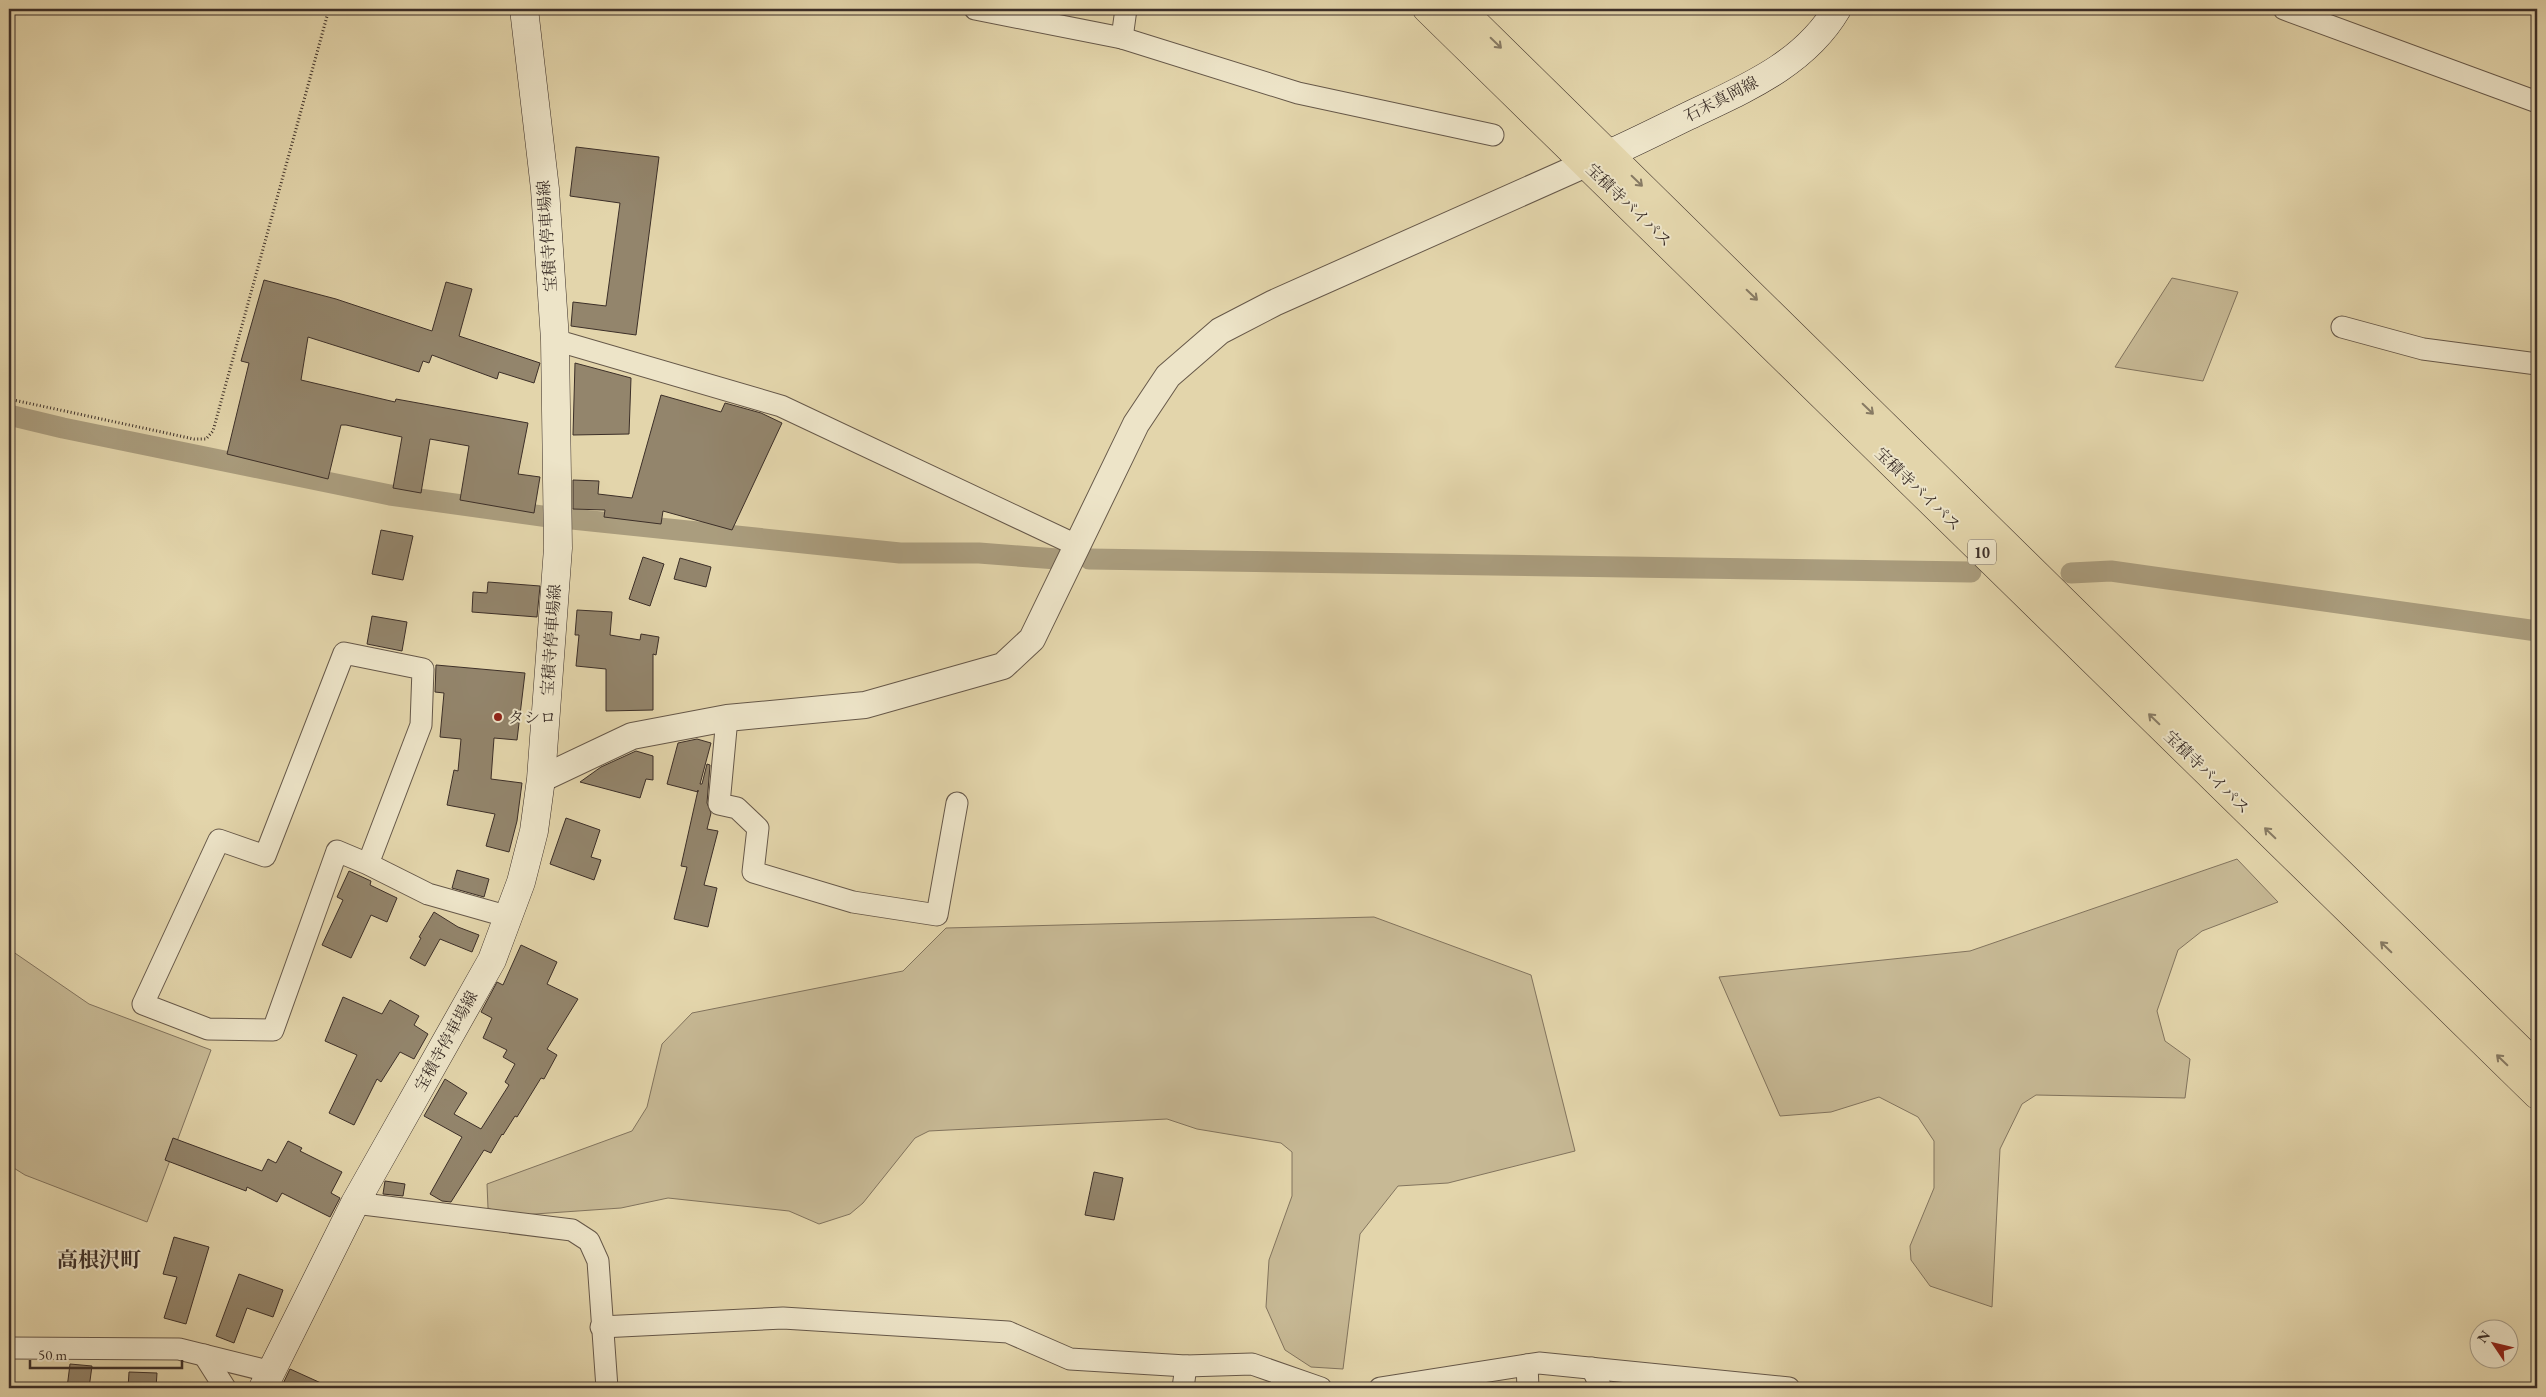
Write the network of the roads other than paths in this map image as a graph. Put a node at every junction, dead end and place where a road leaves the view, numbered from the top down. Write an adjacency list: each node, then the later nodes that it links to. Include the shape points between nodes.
1 (524, 9): 13 (main road, 宝積寺停車場線, via 545,189)
2 (975, 9): 8 (street)
3 (1126, 9): 8 (street)
4 (1427, 9): 11 (main road, 宝積寺バイパス / 10)
5 (1461, 9): 11 (main road, 宝積寺バイパス / 10, one-way to 11)
6 (1838, 9): 11 (main road, 石末真岡線, via 1807,48 1790,62 1748,87)
7 (2284, 9): 9 (street)
8 (1122, 38): 10 (street, via 1298,93)
9 (2537, 102)
10 (1493, 135)
11 (1598, 159): 15 (street, via 1274,303 1220,331 1168,376 1141,416); 21 (main road, 宝積寺バイパス / 10, one-way to 21); 22 (main road, 宝積寺バイパス / 10, one-way to 11)
12 (2342, 326): 14 (street, via 2423,349)
13 (555, 340): 15 (street, via 781,406); 17 (main road, 宝積寺停車場線, via 558,548)
14 (2537, 364)
15 (1076, 545): 16 (street, via 1032,639 1004,666 865,706)
16 (727, 718): 17 (street, via 632,736); 18 (street, via 719,804 737,808 758,828 753,872 852,902 937,915)
17 (541, 779): 20 (main road, 宝積寺停車場線, via 534,831)
18 (956, 803)
19 (368, 864): 19 (street, via 421,725 423,669 344,653 265,856 219,840 143,1004 208,1029 272,1030 337,851); 20 (street, via 428,894)
20 (509, 917): 23 (main road, 宝積寺停車場線, via 492,960)
21 (2537, 1066)
22 (2537, 1094)
23 (355, 1203): 24 (street, via 572,1230 589,1241 598,1261); 30 (main road, 宝積寺停車場線)
24 (601, 1327): 28 (street, via 783,1318 1008,1332 1070,1359); 32 (street)
25 (9, 1348): 26 (street, via 179,1349)
26 (204, 1355): 30 (street); 31 (street)
27 (1527, 1365): 29 (street, via 1539,1363); 35 (street); 36 (street)
28 (1186, 1366): 33 (street); 34 (street, via 1252,1364)
29 (1592, 1368): 37 (street); 38 (street)
30 (267, 1380)
31 (225, 1388)
32 (607, 1388)
33 (1183, 1388)
34 (1321, 1388)
35 (1380, 1388)
36 (1528, 1388)
37 (1601, 1388)
38 (1789, 1388)

